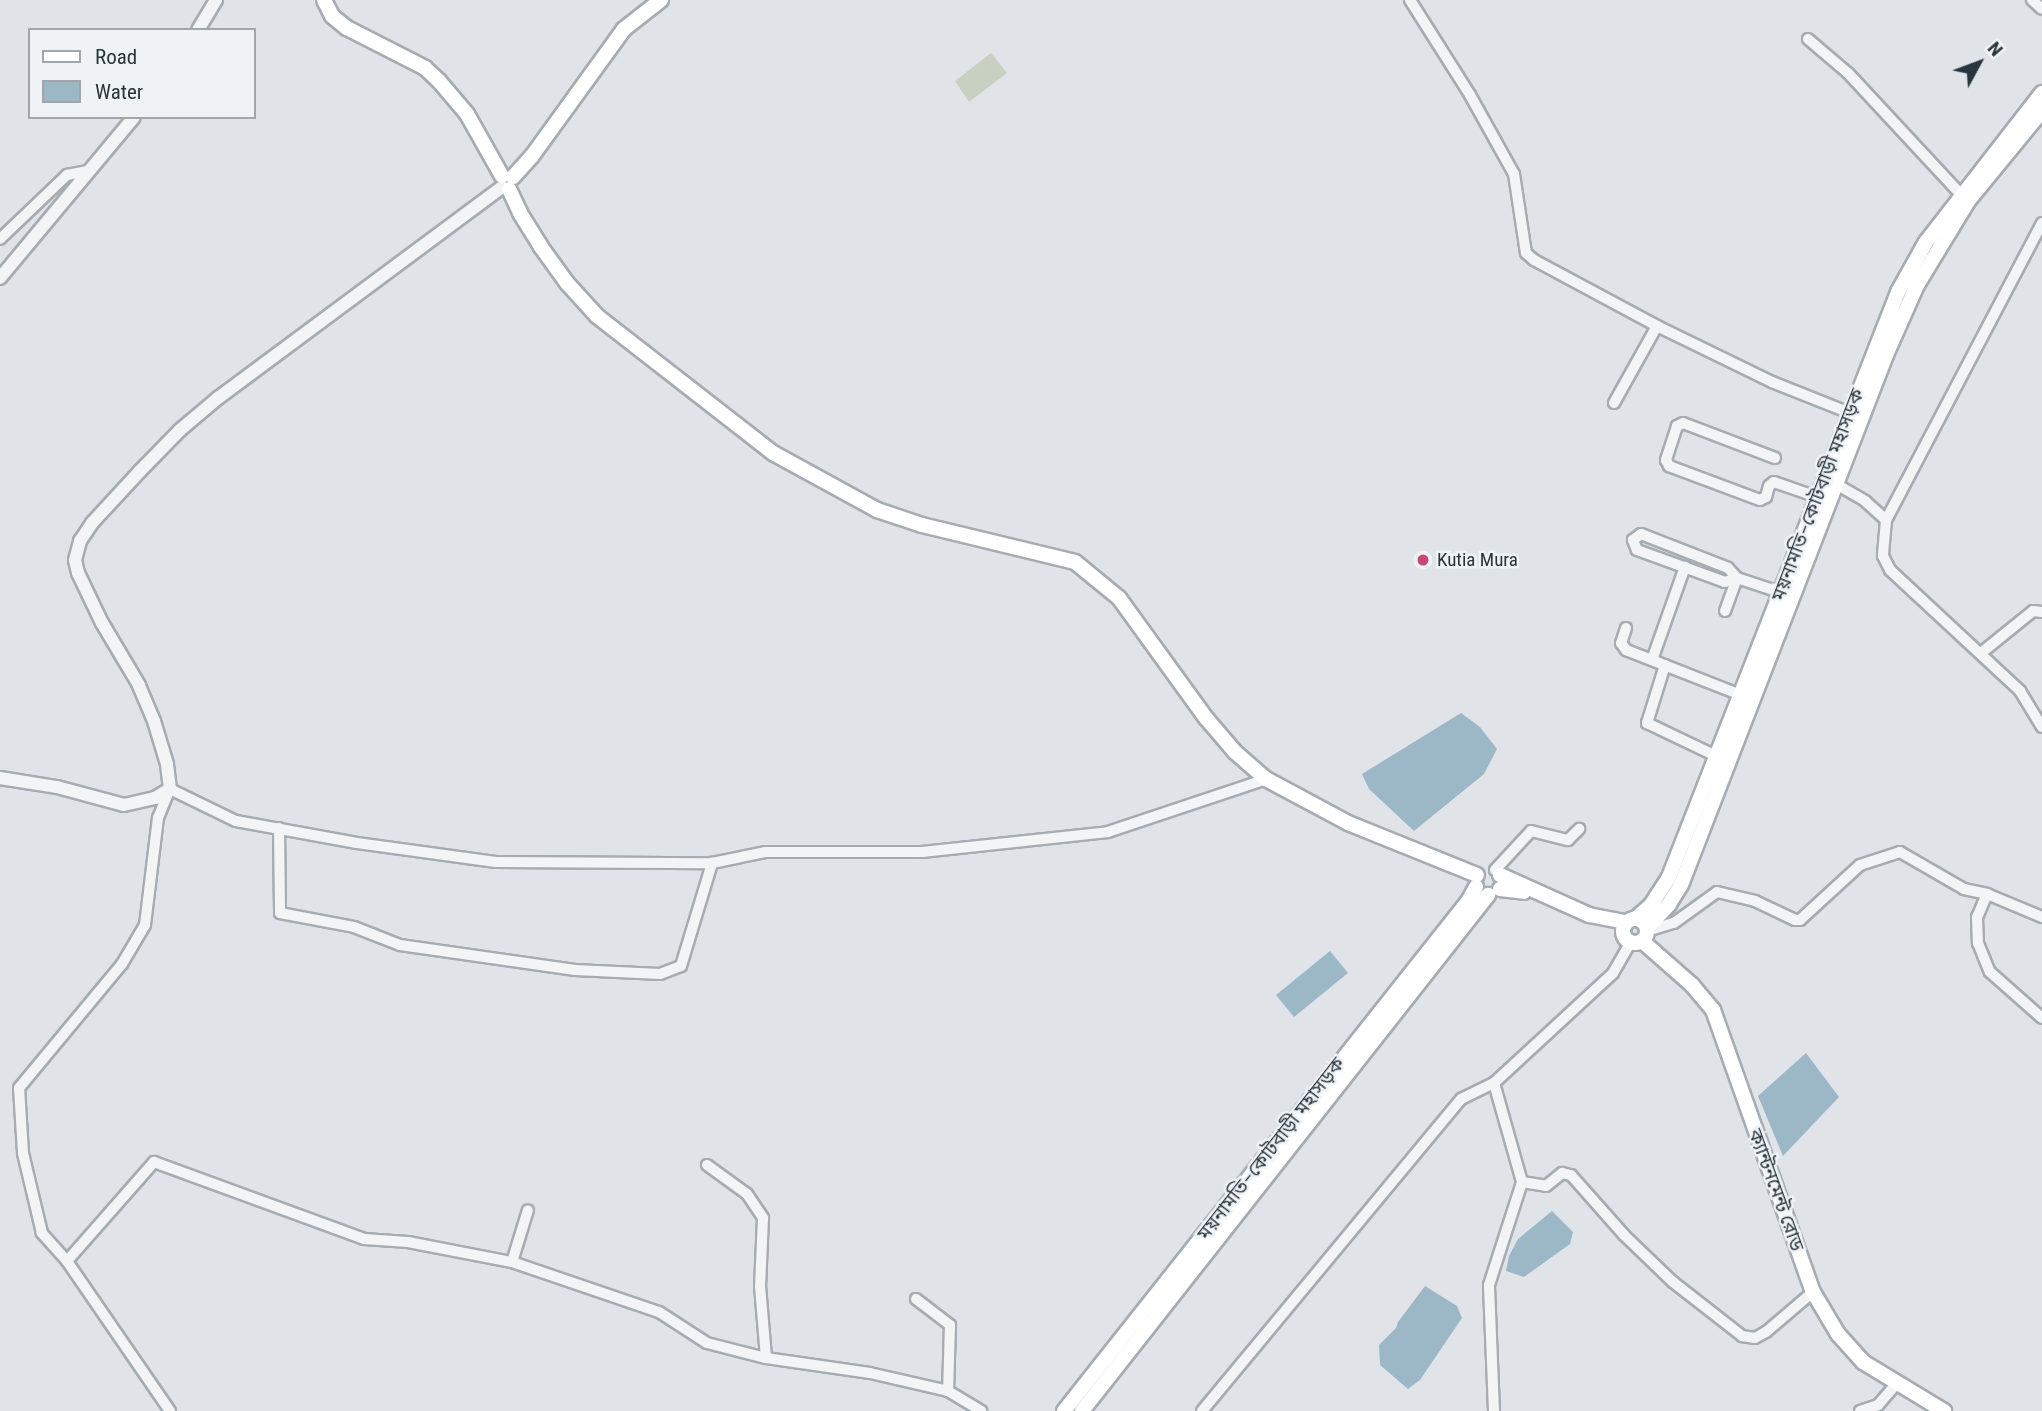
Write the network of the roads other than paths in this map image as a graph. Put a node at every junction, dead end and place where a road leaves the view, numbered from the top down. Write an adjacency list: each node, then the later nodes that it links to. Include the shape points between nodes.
1 (216, 0): 7 (street)
2 (324, 0): 13 (main road, via 332,16 347,28 425,68 439,81 467,114)
3 (662, 0): 13 (main road, via 624,29 532,156)
4 (1410, 0): 18 (street, via 1514,174 1526,253)
5 (2032, 0): 6 (street)
6 (2042, 9)
7 (199, 28)
8 (1808, 39): 14 (street, via 1874,100)
9 (2042, 93): 14 (main road, ময়নামতি–কোটবাড়ী মহাসড়ক)
10 (2042, 111): 14 (main road, ময়নামতি–কোটবাড়ী মহাসড়ক)
11 (132, 119): 12 (street)
12 (87, 171): 16 (street, via 67,175); 17 (street)
13 (506, 182): 38 (main road, via 541,247 597,316 773,453 877,510 1075,562 1090,572 1119,598 1206,718); 39 (street, via 218,398 164,446 80,541 75,560 78,573 139,685 163,749)
14 (1964, 198): 20 (main road, ময়নামতি–কোটবাড়ী মহাসড়ক, via 1926,242 1898,292)
15 (2042, 223): 24 (street)
16 (0, 239)
17 (0, 278)
18 (1657, 326): 19 (street); 20 (street, via 1772,382)
19 (1614, 403)
20 (1855, 415): 22 (main road, ময়নামতি–কোটবাড়ী মহাসড়ক); 23 (main road, ময়নামতি–কোটবাড়ী মহাসড়ক)
21 (1775, 458): 23 (street, via 1684,423 1677,426 1667,460 1669,466 1760,500 1774,482)
22 (1836, 484): 24 (street); 27 (main road, ময়নামতি–কোটবাড়ী মহাসড়ক)
23 (1818, 498): 27 (main road, ময়নামতি–কোটবাড়ী মহাসড়ক)
24 (1886, 520): 31 (street, via 1883,556 1890,570)
25 (1685, 567): 26 (street, via 1725,582); 26 (street, via 1637,550 1633,540 1641,534 1728,568); 32 (street)
26 (1737, 578): 27 (street); 28 (street)
27 (1787, 595): 34 (main road, ময়নামতি–কোটবাড়ী মহাসড়ক); 46 (main road, ময়নামতি–কোটবাড়ী মহাসড়ক, via 1681,885 1669,904)
28 (1725, 611)
29 (2042, 612): 31 (street, via 2033,611)
30 (1626, 628): 32 (street, via 1623,647)
31 (1981, 653): 35 (street, via 2020,691)
32 (1652, 660): 33 (street)
33 (1665, 665): 34 (street); 36 (street, via 1647,723)
34 (1741, 695): 36 (main road, ময়নামতি–কোটবাড়ী মহাসড়ক)
35 (2042, 727)
36 (1716, 756): 46 (main road, ময়নামতি–কোটবাড়ী মহাসড়ক, via 1669,877)
37 (0, 778): 39 (street, via 57,787 124,806)
38 (1266, 779): 42 (street, via 1108,832 922,852 765,852); 43 (main road, via 1348,823)
39 (170, 789): 40 (street, via 236,821); 53 (street, via 158,818 145,925 122,964 19,1088 23,1153 42,1233)
40 (279, 828): 42 (street, via 496,862); 42 (street, via 280,913 354,927 400,945 575,970 660,974 681,966)
41 (1579, 829): 43 (street, via 1568,841 1527,833)
42 (712, 863)
43 (1489, 882): 46 (main road); 52 (main road, ময়নামতি–কোটবাড়ী মহাসড়ক, via 1469,900)
44 (1987, 894): 45 (street); 46 (street, via 1964,889 1900,852 1860,865 1800,919 1717,892 1674,923); 47 (street, via 1977,917 1978,943 1990,972)
45 (2042, 917)
46 (1636, 931): 48 (street, via 1613,973); 55 (main road, ক্যান্টনমেন্ট রোড, via 1713,1010)
47 (2042, 1018)
48 (1494, 1083): 50 (street); 64 (street, via 1461,1099)
49 (707, 1165): 57 (street, via 747,1194 763,1218 760,1286)
50 (1522, 1182): 55 (street, via 1546,1186 1562,1173 1571,1175 1673,1282 1742,1336 1755,1338 1766,1332); 65 (street, via 1489,1285)
51 (528, 1210): 54 (street)
52 (1214, 1234): 62 (main road, ময়নামতি–কোটবাড়ী মহাসড়ক); 63 (main road, ময়নামতি–কোটবাড়ী মহাসড়ক)
53 (67, 1261): 54 (street, via 155,1161 365,1239 408,1242); 60 (street)
54 (512, 1262): 57 (street, via 659,1312 707,1343)
55 (1813, 1292): 58 (main road, ক্যান্টনমেন্ট রোড, via 1846,1344)
56 (916, 1299): 59 (street, via 950,1325)
57 (766, 1358): 59 (street, via 870,1373)
58 (1896, 1384): 66 (street, via 1878,1405); 67 (main road, ক্যান্টনমেন্ট রোড)
59 (948, 1391): 61 (street)
60 (170, 1411)
61 (981, 1411)
62 (1064, 1411)
63 (1082, 1411)
64 (1202, 1411)
65 (1494, 1411)
66 (1860, 1411)
67 (1944, 1411)

